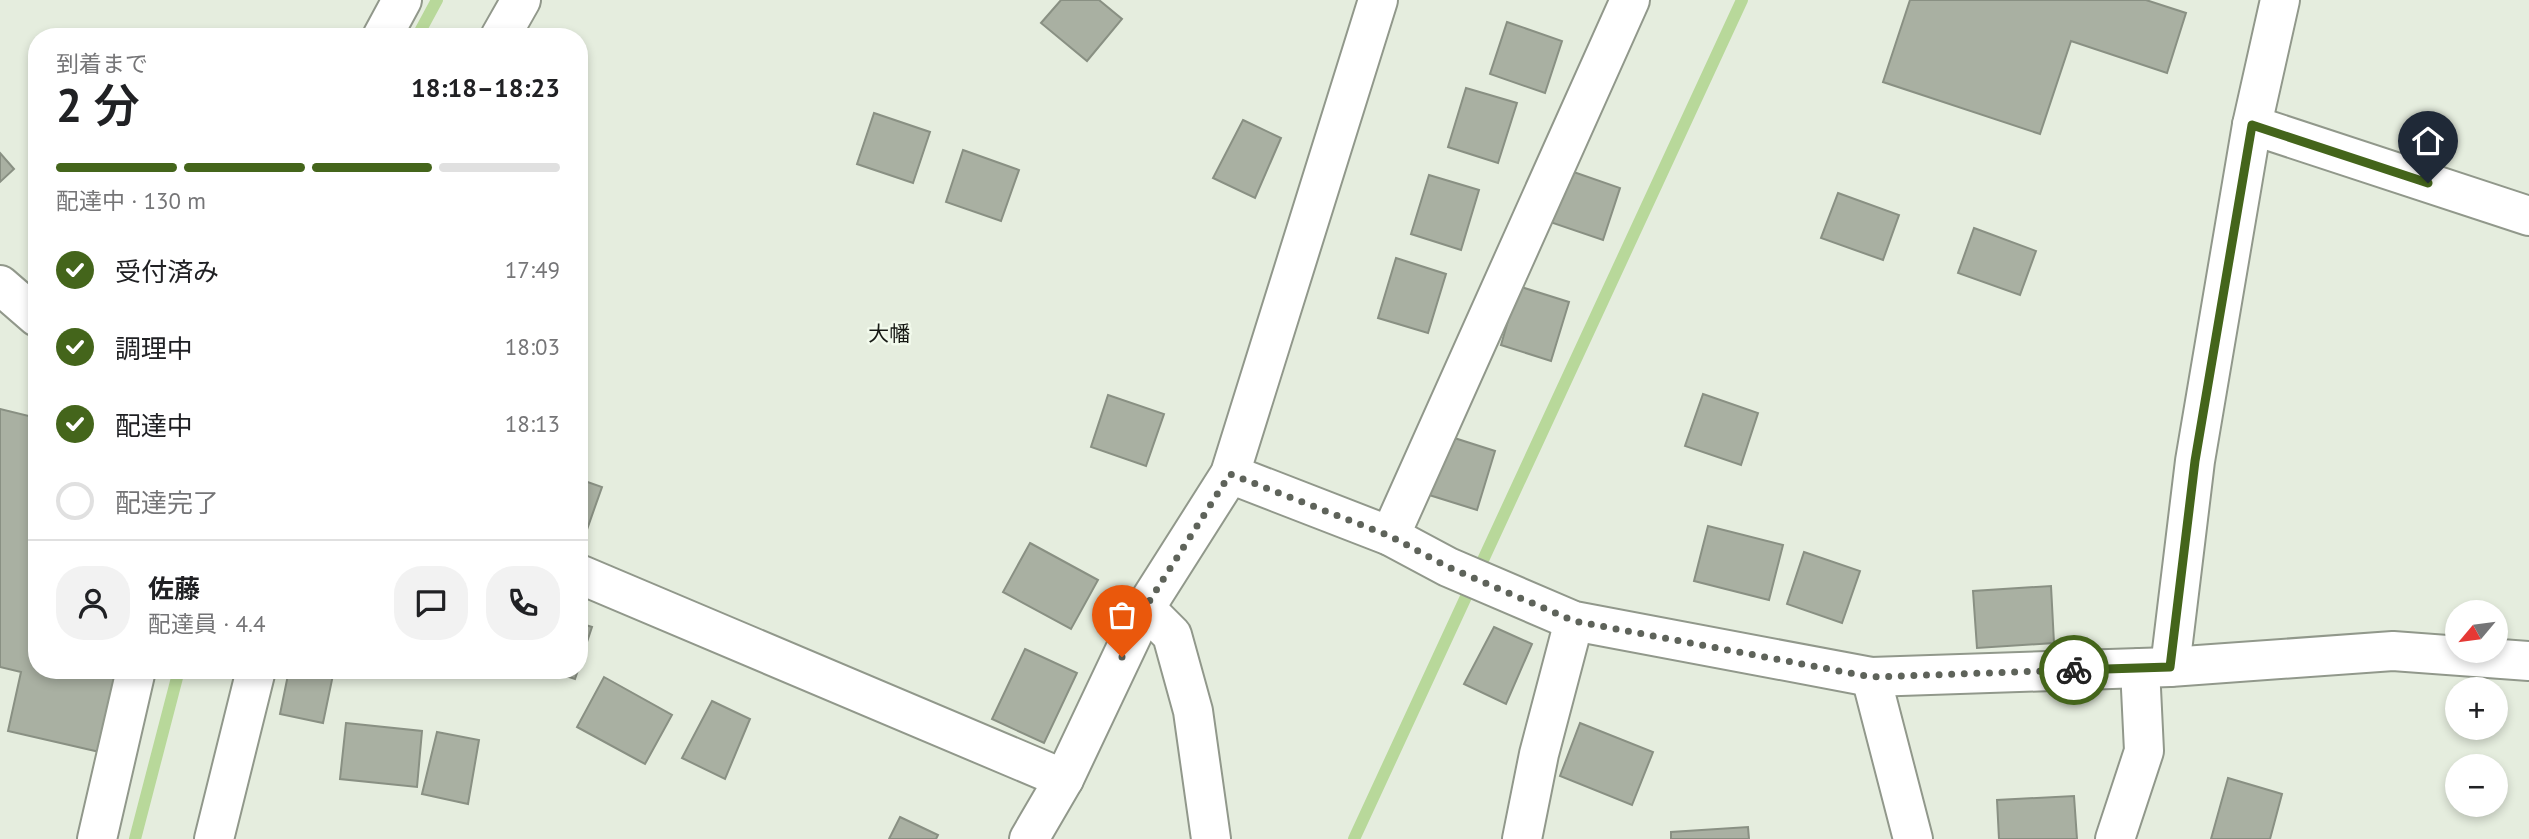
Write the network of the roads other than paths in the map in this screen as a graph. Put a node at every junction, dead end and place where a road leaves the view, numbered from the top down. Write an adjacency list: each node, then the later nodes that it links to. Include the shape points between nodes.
1 (402, 0): 6 (street)
2 (521, 0): 7 (street)
3 (1378, 0): 12 (street)
4 (1630, 0): 13 (street)
5 (2280, 0): 8 (street)
6 (387, 28)
7 (505, 28)
8 (2252, 125): 9 (street); 18 (street)
9 (2529, 216)
10 (0, 285): 11 (street)
11 (28, 309)
12 (1230, 474): 13 (street); 15 (street)
13 (1390, 536): 16 (street, via 1448,567)
14 (588, 577): 22 (street)
15 (1145, 608): 22 (street); 26 (street, via 1172,635 1194,711)
16 (1574, 621): 19 (street); 27 (street)
17 (2529, 661): 18 (street, via 2393,651)
18 (2155, 667): 19 (street); 29 (street, via 2144,751)
19 (1871, 677): 28 (street)
20 (134, 679): 23 (street)
21 (254, 679): 24 (street)
22 (1064, 779): 25 (street)
23 (97, 839)
24 (214, 839)
25 (1028, 839)
26 (1211, 839)
27 (1522, 839)
28 (1913, 839)
29 (2115, 839)

